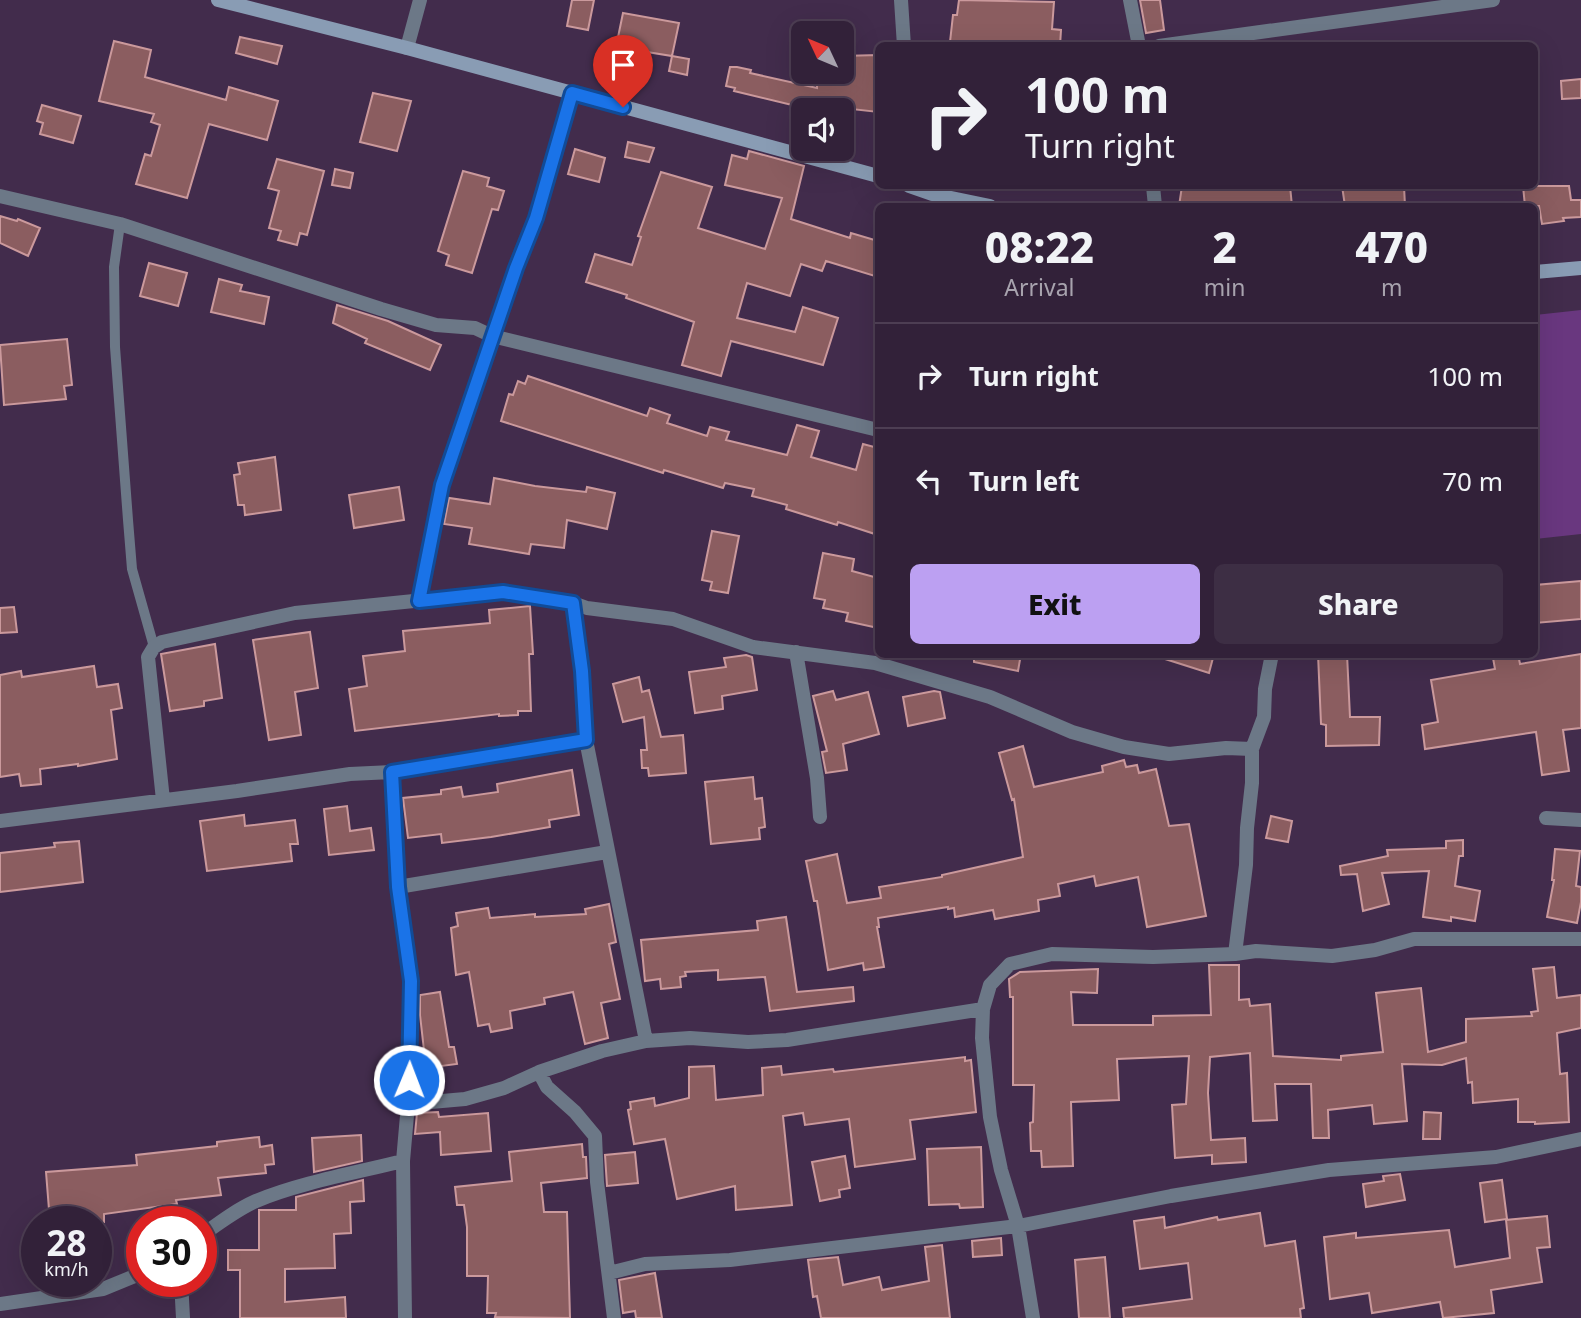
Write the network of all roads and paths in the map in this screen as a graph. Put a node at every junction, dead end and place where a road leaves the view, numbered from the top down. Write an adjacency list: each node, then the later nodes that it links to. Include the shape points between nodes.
1 (218, 0): 9 (street)
2 (419, 0): 9 (street)
3 (901, 0): 6 (street)
4 (1130, 0): 7 (street)
5 (1493, 0): 8 (street)
6 (904, 42)
7 (1138, 42)
8 (1188, 42)
9 (407, 48): 10 (street)
10 (572, 93): 11 (street); 18 (street, via 536,218)
11 (875, 175)
12 (918, 189): 14 (street)
13 (0, 195): 15 (street)
14 (976, 203)
15 (120, 224): 18 (street, via 436,325 475,328); 22 (lane, via 114,267 115,347 128,520 132,569)
16 (1581, 268): 17 (street)
17 (1538, 272)
18 (492, 335): 19 (street); 20 (street, via 442,485)
19 (875, 429)
20 (419, 601): 21 (street, via 503,592); 22 (street, via 295,612)
21 (573, 603): 23 (street, via 673,619 753,647); 25 (street)
22 (154, 647): 28 (street, via 148,657)
23 (796, 652): 26 (street, via 888,667 990,697 1072,732 1124,747 1170,754); 29 (street)
24 (1271, 658): 26 (street, via 1264,717)
25 (586, 740): 27 (street); 33 (street)
26 (1252, 749): 36 (street, via 1246,865)
27 (392, 772): 28 (street); 34 (street)
28 (163, 800): 32 (street)
29 (820, 817)
30 (1546, 818): 31 (street)
31 (1581, 820)
32 (0, 821)
33 (607, 852): 34 (street); 38 (street)
34 (398, 887): 40 (street, via 411,981)
35 (1581, 939): 36 (street, via 1415,939 1332,956)
36 (1235, 954): 37 (street, via 1042,957 1010,964 990,985)
37 (983, 1009): 38 (street, via 787,1040); 44 (street, via 990,1116 1000,1170)
38 (646, 1041): 39 (street)
39 (539, 1072): 40 (street, via 466,1099); 45 (street, via 547,1087 595,1136)
40 (408, 1104): 42 (street)
41 (1581, 1139): 44 (street, via 1496,1157 1329,1170)
42 (404, 1161): 43 (street, via 258,1200); 50 (street)
43 (217, 1225)
44 (1018, 1226): 45 (street, via 730,1260 645,1264); 52 (street)
45 (609, 1273): 51 (street)
46 (126, 1280): 48 (street, via 103,1289)
47 (182, 1297): 49 (street)
48 (0, 1304)
49 (183, 1318)
50 (405, 1318)
51 (614, 1318)
52 (1033, 1318)

